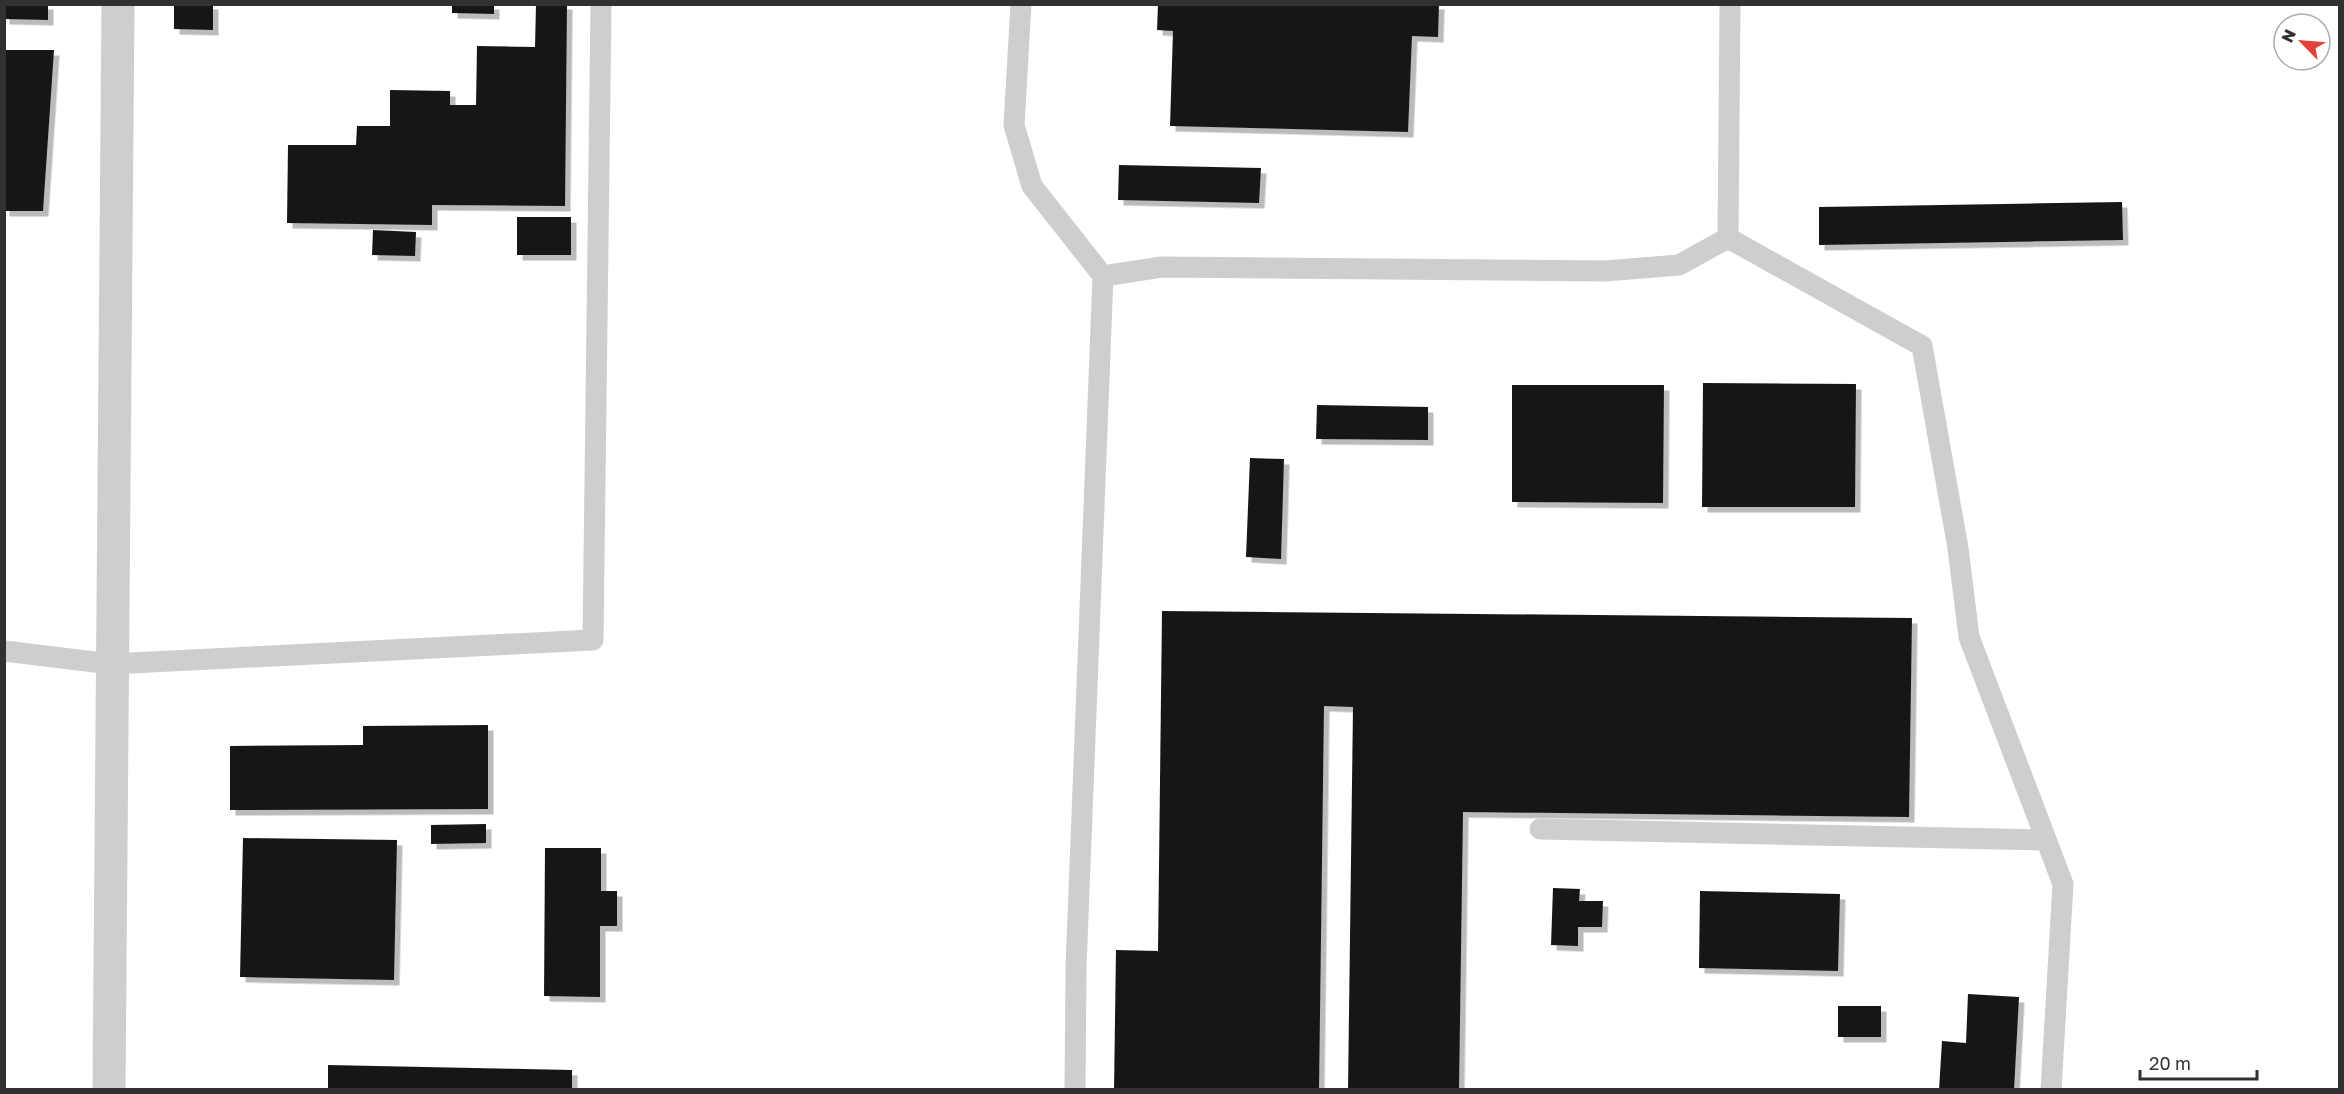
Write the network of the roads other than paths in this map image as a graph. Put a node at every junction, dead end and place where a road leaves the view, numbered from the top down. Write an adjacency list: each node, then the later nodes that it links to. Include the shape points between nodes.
1 (118, 4): 8 (street)
2 (601, 4): 8 (lane, via 593,640)
3 (1021, 4): 6 (lane, via 1014,125 1032,186)
4 (1730, 4): 5 (lane)
5 (1728, 238): 6 (lane, via 1679,266 1605,272 1162,267); 10 (lane, via 1923,346 1958,548 1969,637)
6 (1102, 276): 12 (lane, via 1076,968)
7 (4, 651): 8 (lane)
8 (111, 664): 11 (street)
9 (1540, 829): 10 (lane)
10 (2046, 840): 13 (lane, via 2063,884)
11 (109, 1089)
12 (1075, 1089)
13 (2051, 1089)

